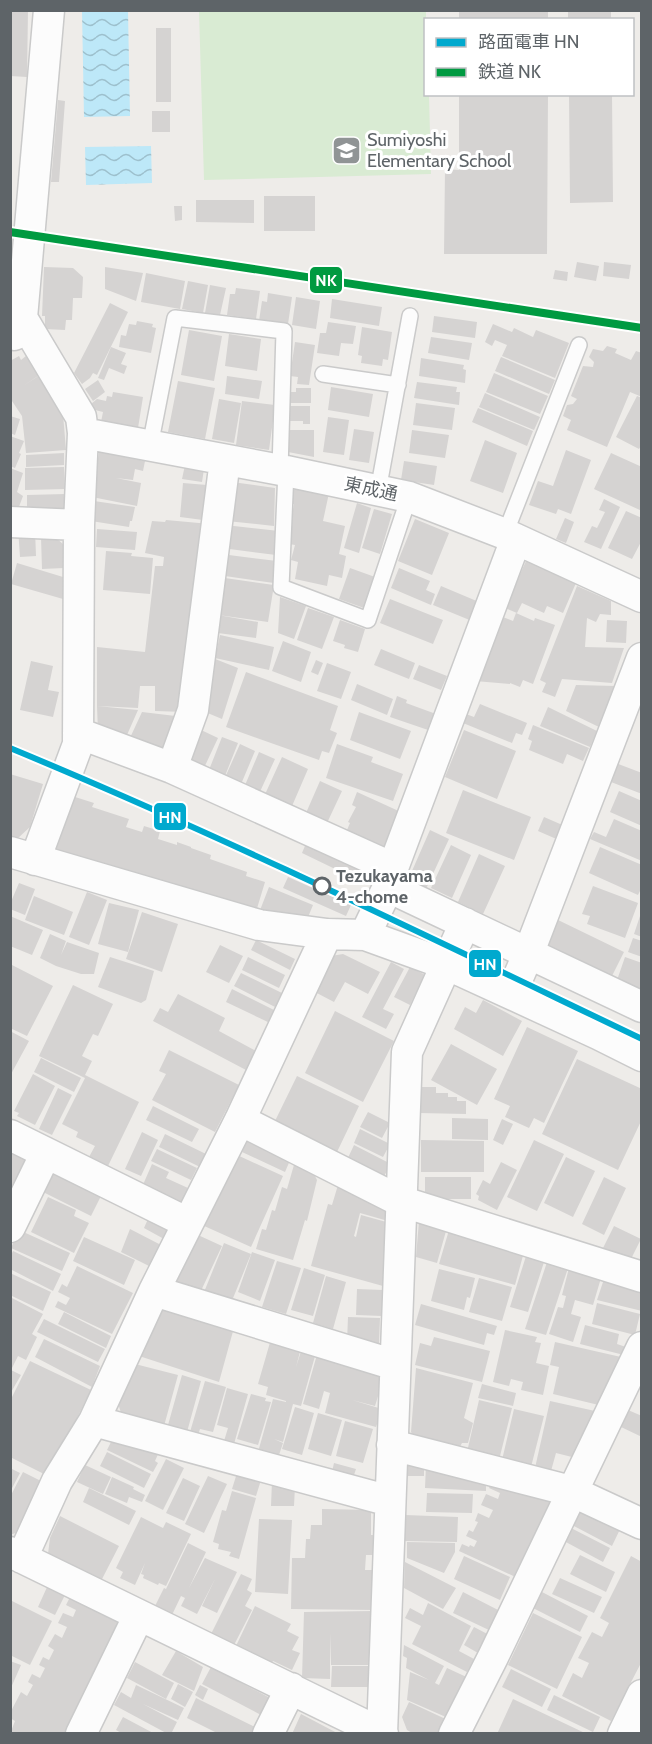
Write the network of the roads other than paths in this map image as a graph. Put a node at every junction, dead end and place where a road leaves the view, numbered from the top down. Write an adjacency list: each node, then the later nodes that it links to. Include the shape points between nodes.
1 (49, 10): 2 (street)
2 (22, 199): 4 (street)
3 (410, 316): 7 (lane)
4 (14, 325): 8 (street, via 81,417)
5 (579, 345): 16 (lane)
6 (323, 374): 7 (lane)
7 (398, 385): 12 (lane)
8 (83, 433): 9 (street, 東成通); 15 (street)
9 (150, 446): 10 (street, 東成通); 11 (lane, via 175,318 284,331)
10 (225, 460): 11 (street, 東成通); 20 (street, via 193,710)
11 (283, 470): 12 (street, 東成通); 13 (lane, via 281,587 368,620)
12 (378, 491): 13 (street, 東成通)
13 (409, 497): 16 (street, 東成通)
14 (10, 522): 15 (street)
15 (79, 525): 19 (street)
16 (511, 536): 17 (street, 東成通); 22 (street)
17 (642, 597)
18 (642, 658): 26 (street)
19 (78, 733): 20 (street); 21 (street, via 78,744)
20 (172, 768): 22 (street)
21 (18, 858): 24 (street, via 260,925)
22 (390, 877): 23 (street); 25 (street)
23 (465, 923): 26 (street); 27 (street)
24 (327, 934): 25 (street); 31 (street)
25 (365, 935): 27 (street)
26 (529, 952): 28 (street); 29 (street)
27 (448, 965): 28 (street); 34 (street, via 406,1052)
28 (511, 994): 30 (street)
29 (642, 1007)
30 (642, 1056)
31 (240, 1120): 34 (street); 35 (street)
32 (10, 1135): 33 (street)
33 (46, 1153): 35 (street); 36 (street)
34 (400, 1201): 37 (street); 40 (street)
35 (188, 1223): 38 (street)
36 (10, 1227)
37 (642, 1276)
38 (154, 1291): 40 (street); 41 (street)
39 (642, 1347): 43 (street)
40 (395, 1365): 42 (street)
41 (94, 1421): 44 (street); 46 (street)
42 (392, 1445): 43 (street); 44 (street)
43 (572, 1491): 45 (street); 53 (street)
44 (390, 1501): 50 (street)
45 (642, 1524)
46 (16, 1555): 47 (street)
47 (139, 1615): 48 (street); 51 (street)
48 (291, 1688): 50 (street); 52 (street)
49 (642, 1695): 54 (street)
50 (382, 1733)
51 (81, 1734)
52 (268, 1734)
53 (454, 1734)
54 (623, 1734)

